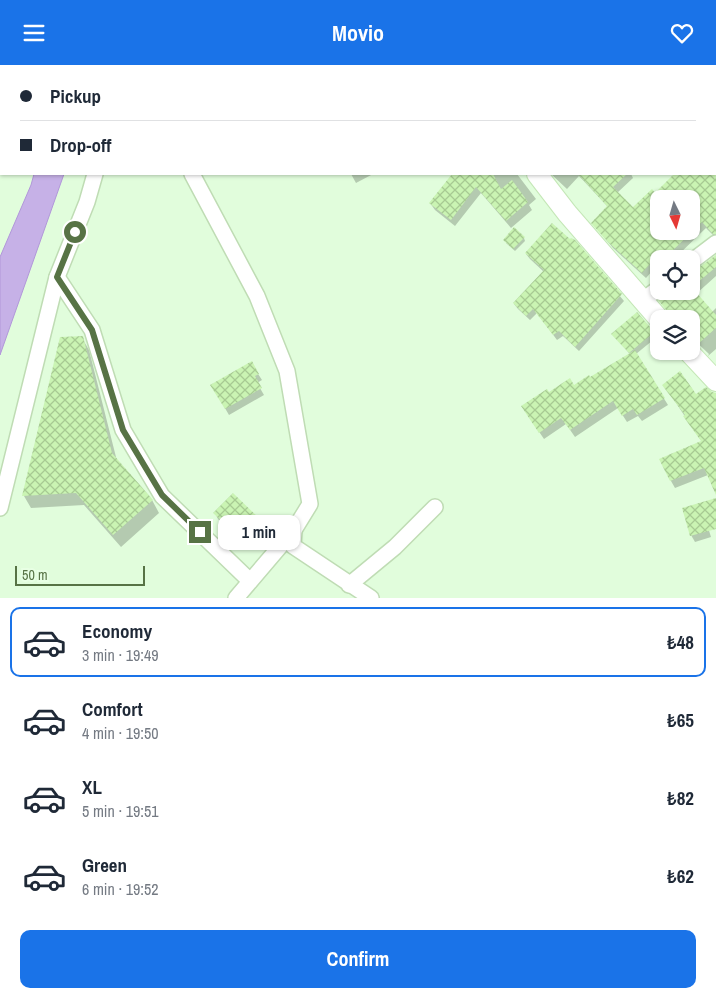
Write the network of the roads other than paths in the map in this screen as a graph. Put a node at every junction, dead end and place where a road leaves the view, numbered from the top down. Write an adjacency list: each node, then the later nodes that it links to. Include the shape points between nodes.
1 (96, 175): 6 (street)
2 (193, 175): 14 (street, via 257,296 287,371 310,504)
3 (538, 175): 8 (street)
4 (716, 243): 5 (street)
5 (700, 256)
6 (57, 277): 13 (street); 15 (street, via 92,330 123,430 162,495)
7 (650, 295): 8 (street)
8 (642, 301): 9 (street)
9 (650, 310)
10 (696, 360): 11 (street)
11 (716, 381)
12 (435, 507): 16 (street, via 395,547)
13 (0, 508)
14 (294, 529): 15 (street); 16 (street, via 293,546)
15 (250, 581): 17 (street)
16 (349, 585): 18 (street)
17 (236, 598)
18 (372, 598)

